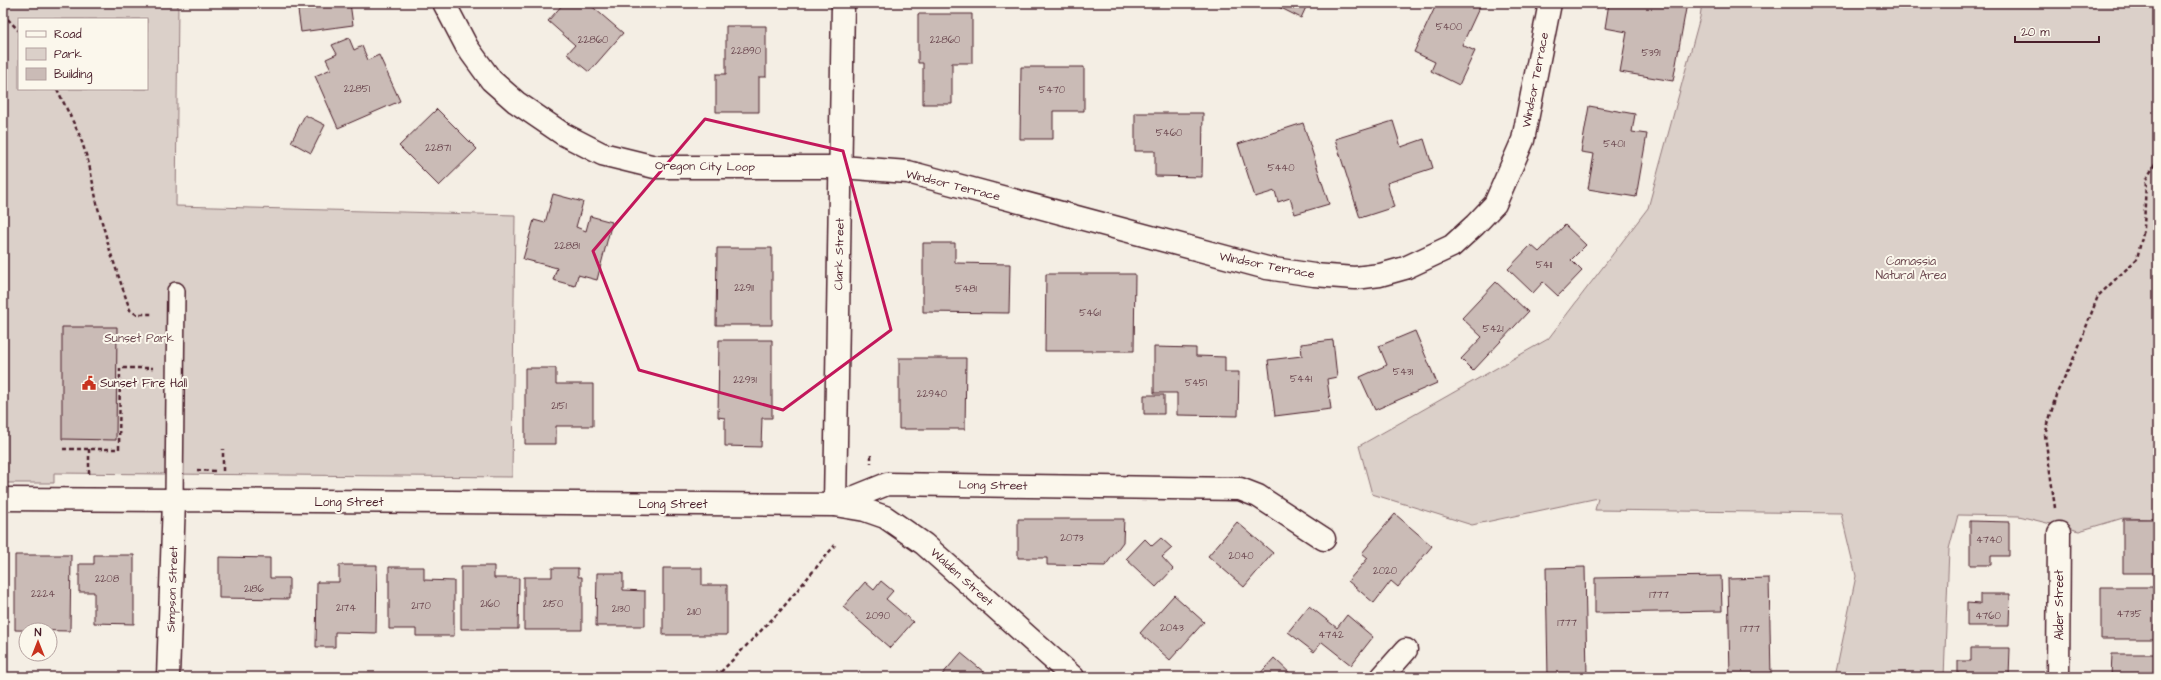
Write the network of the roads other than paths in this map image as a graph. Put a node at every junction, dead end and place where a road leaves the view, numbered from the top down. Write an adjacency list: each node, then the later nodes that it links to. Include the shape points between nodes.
1 (444, 3): 4 (street, Oregon City Loop, via 467,47 491,80 516,102 563,134 602,154 656,167)
2 (843, 3): 4 (street, Clark Street)
3 (1550, 3): 4 (street, Windsor Terrace, via 1524,140 1495,204 1452,246 1405,268 1380,276 1314,276 1267,268 908,172)
4 (841, 167): 8 (street, Clark Street)
5 (176, 291): 7 (lane)
6 (3, 498): 7 (street, Long Street)
7 (174, 500): 8 (street, Long Street); 12 (street, Simpson Street)
8 (835, 505): 10 (street, Long Street, via 887,484 1240,489 1258,496); 13 (street, Walden Street, via 865,510 885,517 924,544)
9 (2059, 533): 15 (street, Alder Street)
10 (1324, 539)
11 (1406, 650): 14 (street)
12 (168, 677)
13 (1073, 677)
14 (1382, 677)
15 (2058, 677)

